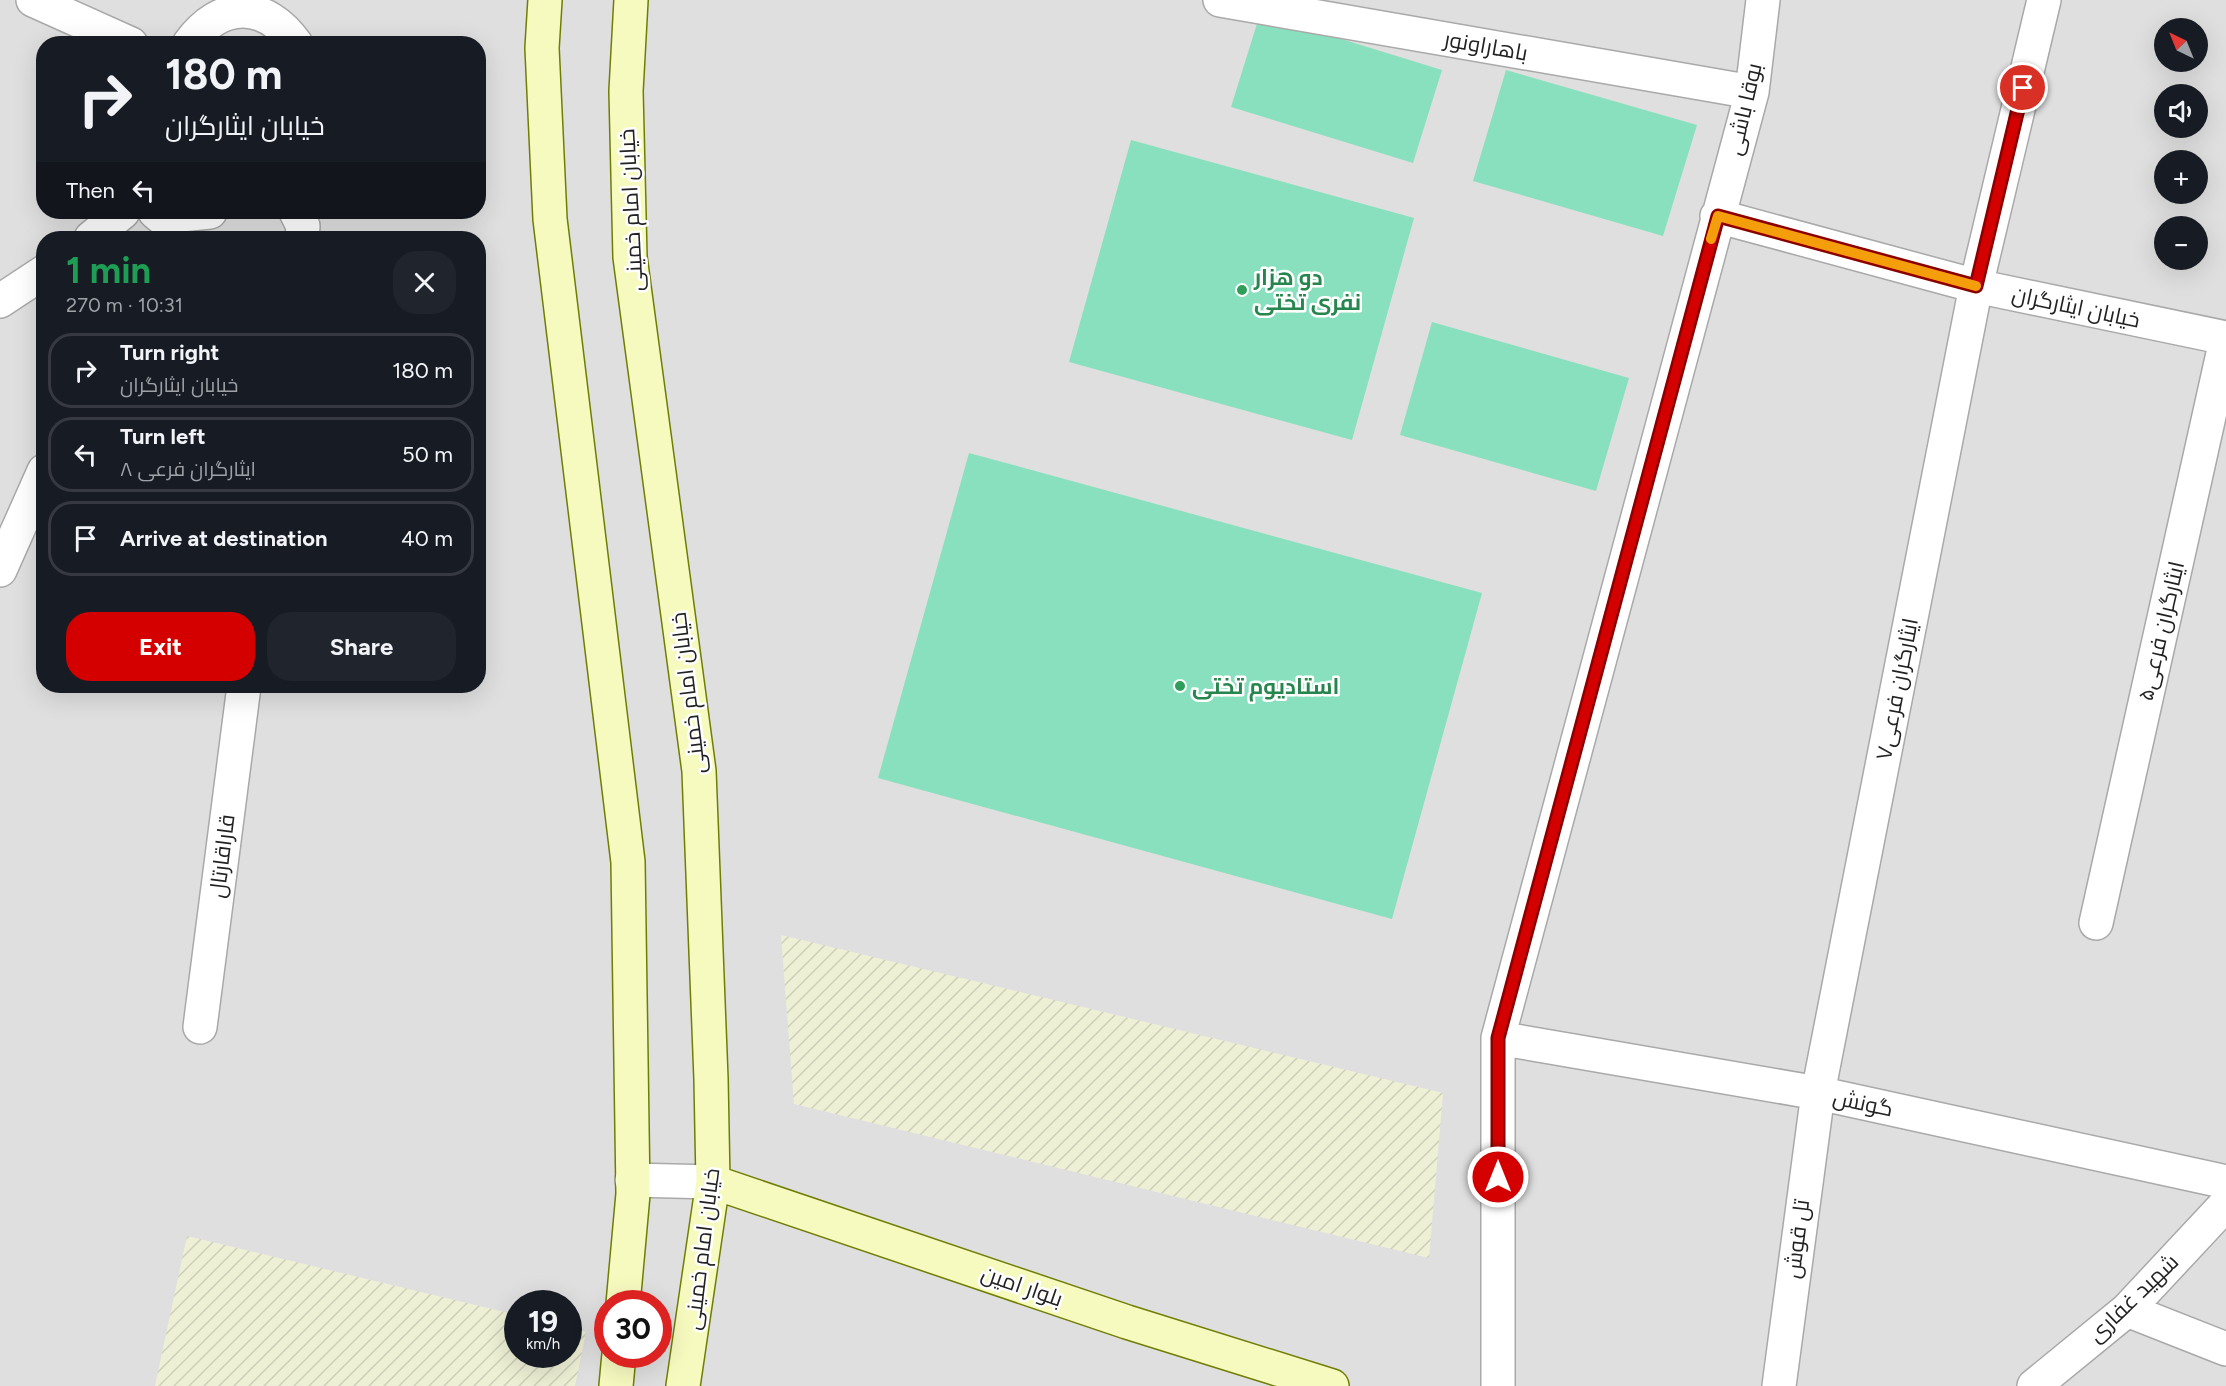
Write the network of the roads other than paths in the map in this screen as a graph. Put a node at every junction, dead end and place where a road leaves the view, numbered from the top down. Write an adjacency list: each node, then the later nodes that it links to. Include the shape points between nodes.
1 (33, 0): 8 (street)
2 (545, 0): 28 (main road, via 542,48 550,219 628,862)
3 (631, 0): 29 (main road, خیابان امام خمینی, via 626,91 630,257 699,771)
4 (1220, 0): 11 (street, باهاراونور)
5 (1764, 0): 11 (street, بوقا باشی)
6 (2044, 0): 18 (street, ایثارگران فرعی۷)
7 (258, 5): 9 (street, via 226,12); 10 (street)
8 (113, 36)
9 (195, 36)
10 (290, 36)
11 (1752, 92): 12 (street, بوقا باشی)
12 (1718, 216): 18 (street, خیابان ایثارگران); 26 (street, بوقا باشی)
13 (114, 219): 16 (street)
14 (172, 219): 15 (street)
15 (156, 222)
16 (100, 231)
17 (36, 277): 19 (street)
18 (1976, 286): 20 (street, خیابان ایثارگران); 27 (street, ایثارگران فرعی۷)
19 (0, 301)
20 (2226, 339): 24 (street, ایثارگران فرعی۵)
21 (36, 489): 22 (street)
22 (0, 570)
23 (243, 693): 25 (street, قاراقارتال)
24 (2096, 923)
25 (200, 1028)
26 (1498, 1038): 27 (street, گونش); 39 (street, بوقا باشی)
27 (1818, 1093): 30 (street, گونش); 40 (street, تل قوش)
28 (632, 1180): 29 (street); 32 (main road)
29 (713, 1182): 37 (main road, خیابان امام خمینی); 38 (main road, بلوار امین, via 1127,1322)
30 (2226, 1182)
31 (2226, 1204): 33 (street, شهید غفاری)
32 (624, 1290)
33 (2127, 1310): 34 (street); 41 (street, شهید غفاری)
34 (2226, 1349)
35 (618, 1368): 36 (main road)
36 (616, 1386)
37 (683, 1386)
38 (1332, 1386)
39 (1498, 1386)
40 (1779, 1386)
41 (2034, 1386)

